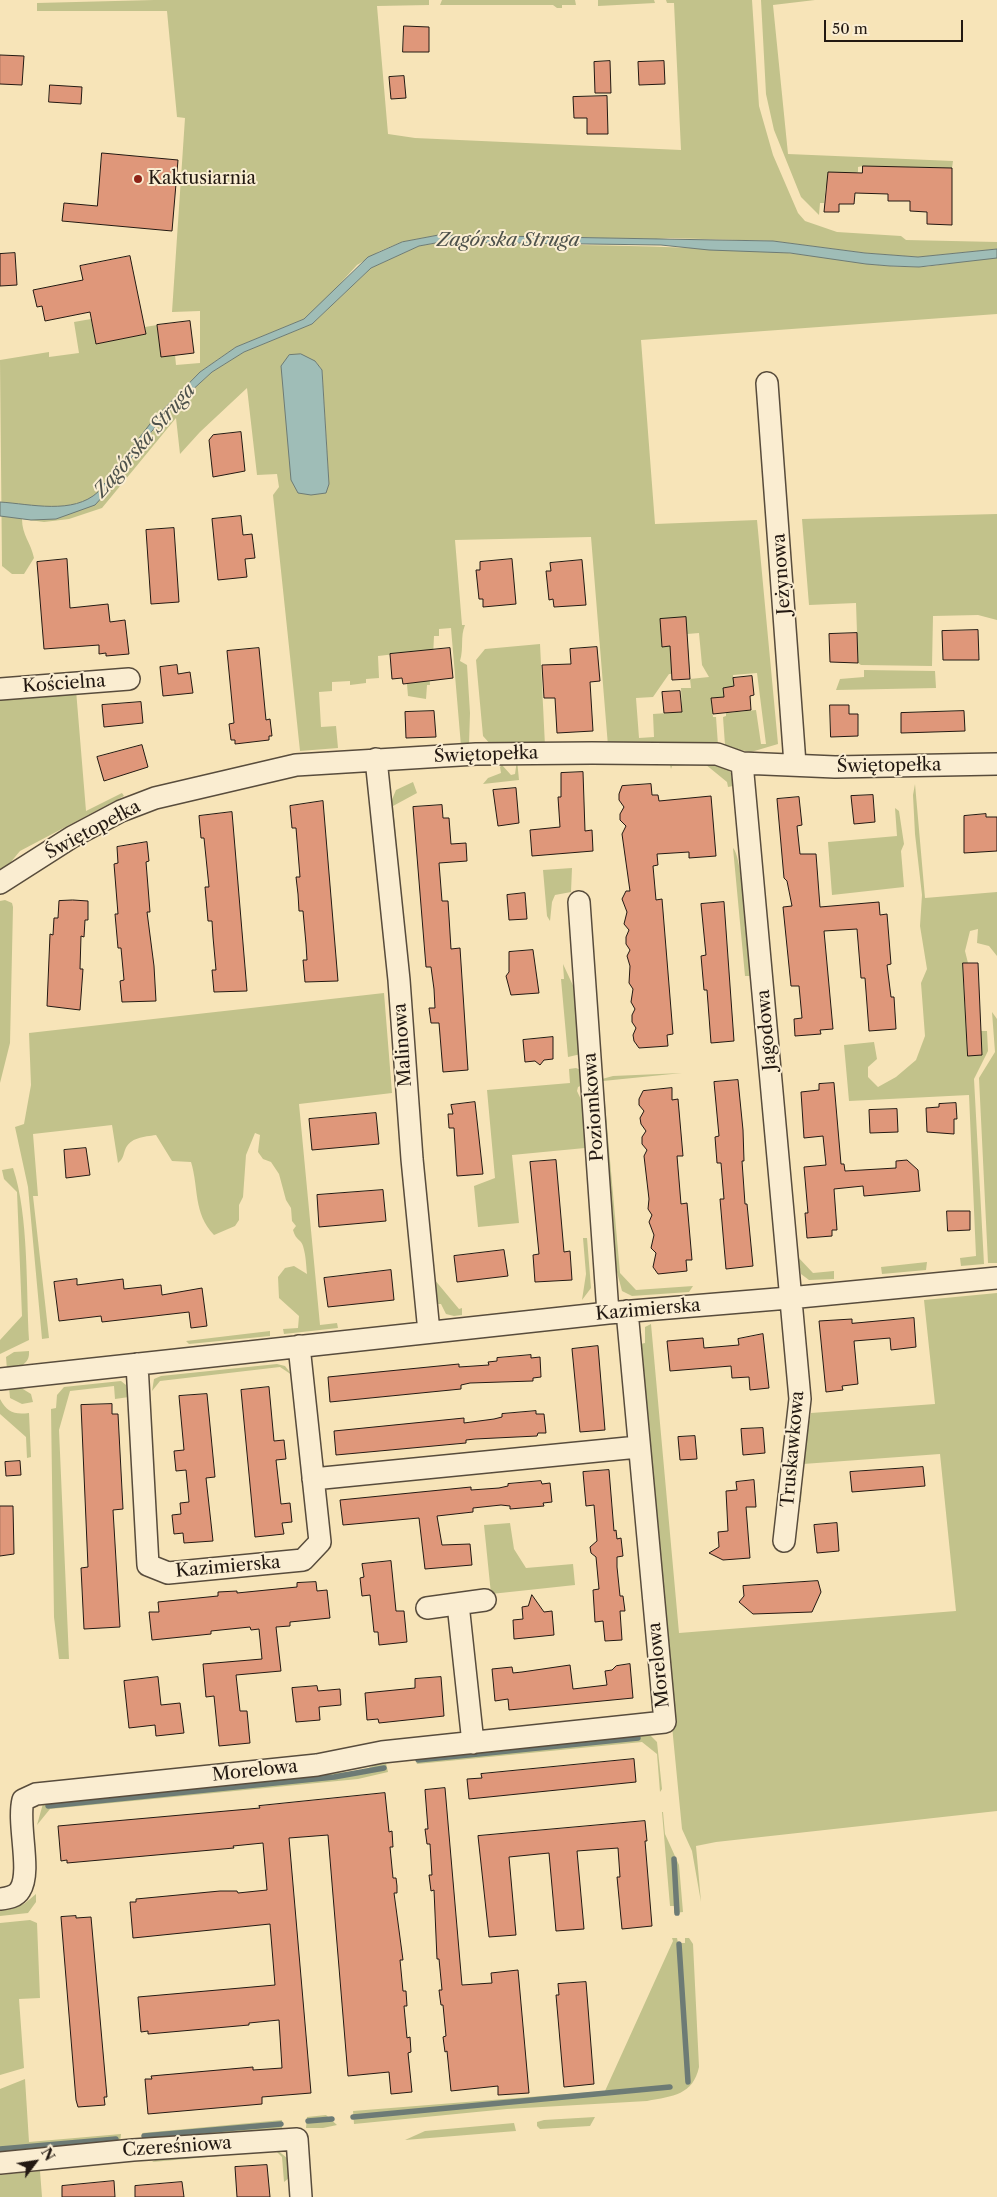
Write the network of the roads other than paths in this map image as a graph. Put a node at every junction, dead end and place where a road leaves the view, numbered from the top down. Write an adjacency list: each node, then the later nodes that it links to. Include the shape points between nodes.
1 (767, 383): 6 (street, Jeżynowa)
2 (129, 679): 3 (street, Kościelna)
3 (0, 689)
4 (376, 759): 5 (street, Świętopełka, via 476,754 716,754); 8 (street, Świętopełka, via 277,768 155,798 121,811 80,833); 13 (street, Malinowa, via 399,980 413,1179)
5 (742, 763): 6 (street, Świętopełka); 11 (street, Jagodowa)
6 (795, 764): 7 (street, Świętopełka, via 835,767)
7 (997, 764)
8 (0, 883)
9 (579, 902): 12 (street, Poziomkowa)
10 (997, 1278): 11 (street, Kazimierska)
11 (789, 1298): 12 (street, Kazimierska); 19 (street, Truskawkowa, via 800,1399)
12 (617, 1312): 13 (street, Kazimierska); 17 (street, Morelowa)
13 (429, 1332): 14 (street, Kazimierska)
14 (298, 1346): 15 (street, Kazimierska); 18 (street, Kazimierska)
15 (136, 1364): 16 (street, Kazimierska); 18 (street, Kazimierska, via 148,1565 168,1573 303,1560 320,1542)
16 (0, 1379)
17 (638, 1447): 18 (street); 23 (street, Morelowa, via 665,1722)
18 (314, 1479)
19 (784, 1541)
20 (485, 1600): 21 (street)
21 (458, 1604): 22 (street); 23 (street)
22 (427, 1608)
23 (473, 1743): 24 (street, Morelowa, via 382,1752 317,1765 36,1794 23,1800 20,1811 24,1874 21,1889 11,1898)
24 (0, 1899)
25 (0, 2163): 26 (street, Czereśniowa, via 297,2139)
26 (301, 2197)

